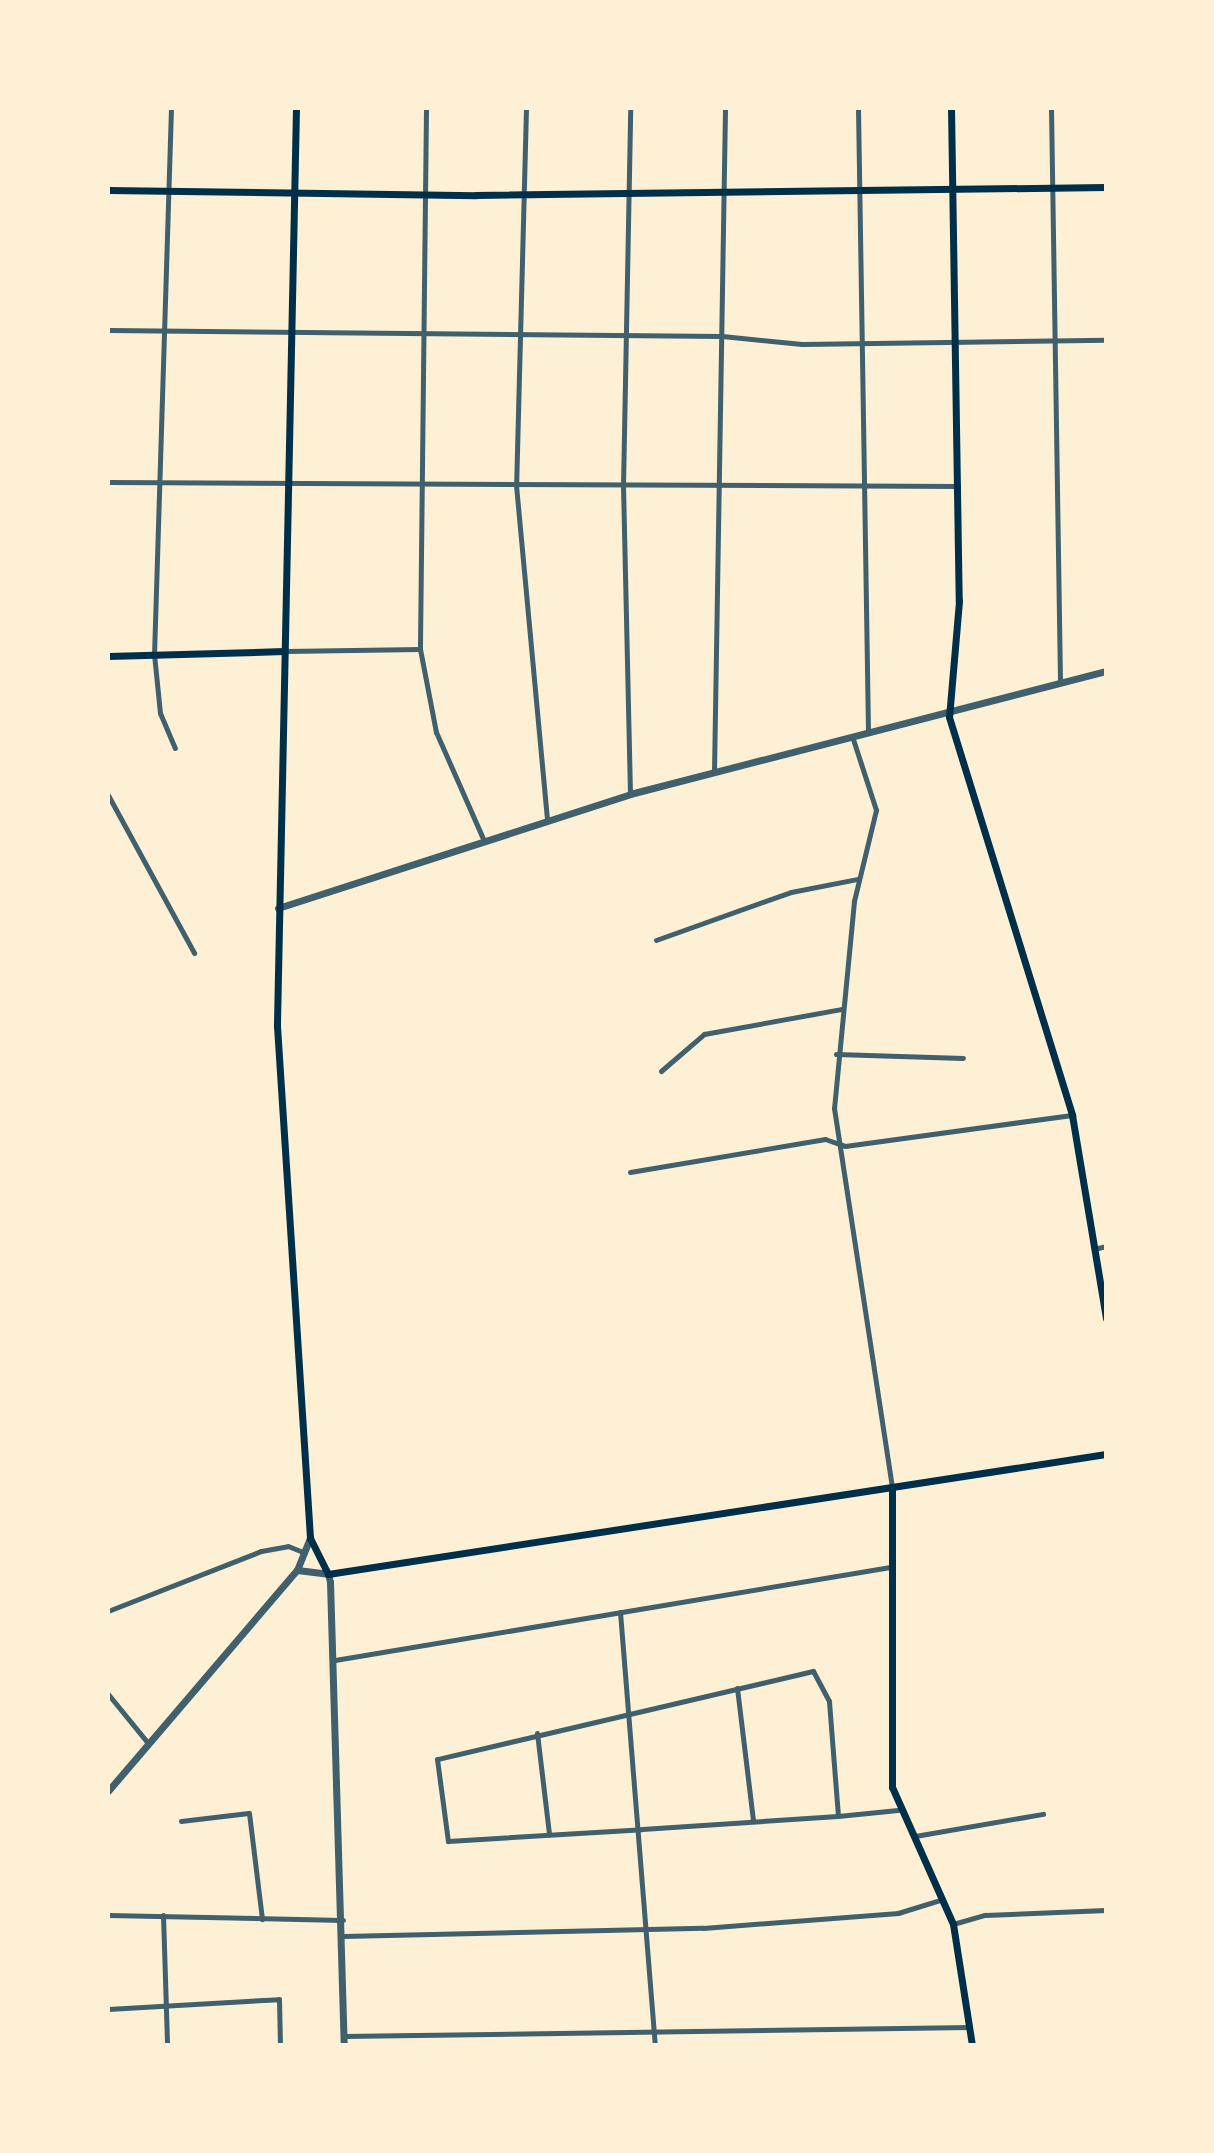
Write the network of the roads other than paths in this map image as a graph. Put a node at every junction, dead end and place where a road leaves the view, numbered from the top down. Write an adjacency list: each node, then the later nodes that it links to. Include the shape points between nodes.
1 (171, 108): 15 (street)
2 (296, 108): 17 (main road)
3 (426, 108): 19 (street)
4 (526, 108): 20 (street)
5 (630, 108): 18 (street)
6 (725, 108): 16 (street)
7 (858, 108): 10 (street)
8 (951, 108): 13 (main road)
9 (1051, 108): 12 (street)
10 (859, 186): 13 (main road); 16 (main road); 30 (street)
11 (1106, 187): 12 (main road)
12 (1052, 188): 13 (main road); 29 (street)
13 (953, 189): 31 (main road)
14 (108, 190): 15 (main road)
15 (171, 191): 17 (main road); 22 (street)
16 (724, 192): 18 (main road); 27 (street)
17 (293, 193): 19 (main road); 23 (main road)
18 (629, 193): 20 (main road); 26 (street)
19 (424, 195): 20 (main road); 24 (street)
20 (527, 195): 25 (street)
21 (108, 330): 22 (street)
22 (167, 330): 23 (street); 34 (street)
23 (291, 331): 24 (street); 33 (main road)
24 (424, 331): 25 (street); 36 (street)
25 (524, 334): 26 (street); 37 (street)
26 (625, 336): 27 (street); 39 (street)
27 (722, 336): 30 (street); 35 (street)
28 (1106, 340): 29 (street)
29 (1054, 341): 31 (street); 46 (street)
30 (861, 342): 31 (street); 38 (street)
31 (958, 342): 40 (main road)
32 (108, 482): 34 (street)
33 (288, 483): 34 (street); 36 (street); 42 (main road)
34 (162, 484): 43 (street)
35 (719, 484): 38 (street); 39 (street); 51 (street)
36 (417, 485): 37 (street); 41 (street)
37 (516, 485): 39 (street); 54 (street)
38 (861, 485): 40 (street); 48 (street)
39 (623, 486): 52 (street)
40 (958, 486): 47 (main road)
41 (420, 649): 42 (street); 55 (street, via 436,732)
42 (284, 651): 43 (main road); 57 (main road)
43 (154, 654): 44 (main road); 50 (street, via 160,713)
44 (108, 656)
45 (1106, 671): 46 (street)
46 (1060, 681): 47 (street)
47 (949, 709): 48 (street); 64 (main road)
48 (868, 731): 49 (street)
49 (852, 735): 51 (street); 56 (street, via 876,804)
50 (175, 748)
51 (714, 772): 52 (street)
52 (630, 794): 54 (street)
53 (108, 795): 59 (street)
54 (547, 819): 55 (street)
55 (484, 841): 57 (street)
56 (857, 879): 58 (street, via 791,892); 60 (street)
57 (278, 908): 71 (main road, via 279,1081)
58 (656, 940)
59 (194, 953)
60 (841, 1009): 61 (street); 63 (street, via 713,1031 685,1044)
61 (836, 1054): 62 (street); 65 (street)
62 (963, 1058)
63 (661, 1071)
64 (1072, 1115): 65 (street, via 845,1146); 67 (main road)
65 (836, 1138): 66 (street); 70 (street)
66 (630, 1172)
67 (1102, 1247): 68 (main road)
68 (1106, 1318)
69 (1106, 1454): 70 (main road)
70 (892, 1487): 73 (main road); 75 (main road)
71 (310, 1538): 72 (street); 75 (main road)
72 (306, 1554): 74 (street); 76 (street, via 288,1546 261,1551)
73 (890, 1567): 77 (street); 85 (main road, via 891,1763)
74 (297, 1570): 75 (street); 83 (street)
75 (328, 1574): 78 (street)
76 (108, 1611)
77 (620, 1612): 78 (street); 81 (street)
78 (335, 1660): 98 (street)
79 (737, 1688): 81 (street); 87 (street, via 807,1671 822,1677); 89 (street)
80 (108, 1694): 83 (street)
81 (630, 1712): 82 (street); 90 (street)
82 (537, 1733): 91 (street); 91 (street, via 440,1755 448,1841)
83 (148, 1743): 84 (street)
84 (108, 1791)
85 (898, 1810): 87 (street); 92 (main road)
86 (1043, 1814): 92 (street)
87 (838, 1816): 89 (street)
88 (181, 1821): 97 (street, via 249,1813)
89 (753, 1821): 90 (street)
90 (642, 1829): 91 (street); 100 (street)
91 (549, 1834)
92 (915, 1836): 93 (main road)
93 (944, 1898): 99 (main road); 100 (street, via 891,1914)
94 (1106, 1910): 99 (street, via 985,1915)
95 (108, 1915): 96 (street)
96 (163, 1915): 97 (street); 102 (street)
97 (262, 1919): 98 (street)
98 (343, 1920): 101 (street)
99 (953, 1924): 104 (main road)
100 (649, 1930): 101 (street); 105 (street)
101 (343, 1936): 106 (street)
102 (167, 2001): 103 (street); 107 (street); 108 (street, via 279,1999)
103 (108, 2009)
104 (971, 2027): 105 (street); 111 (main road)
105 (656, 2034): 106 (street); 110 (street)
106 (344, 2036): 109 (street)
107 (167, 2045)
108 (280, 2045)
109 (344, 2045)
110 (655, 2045)
111 (972, 2045)

